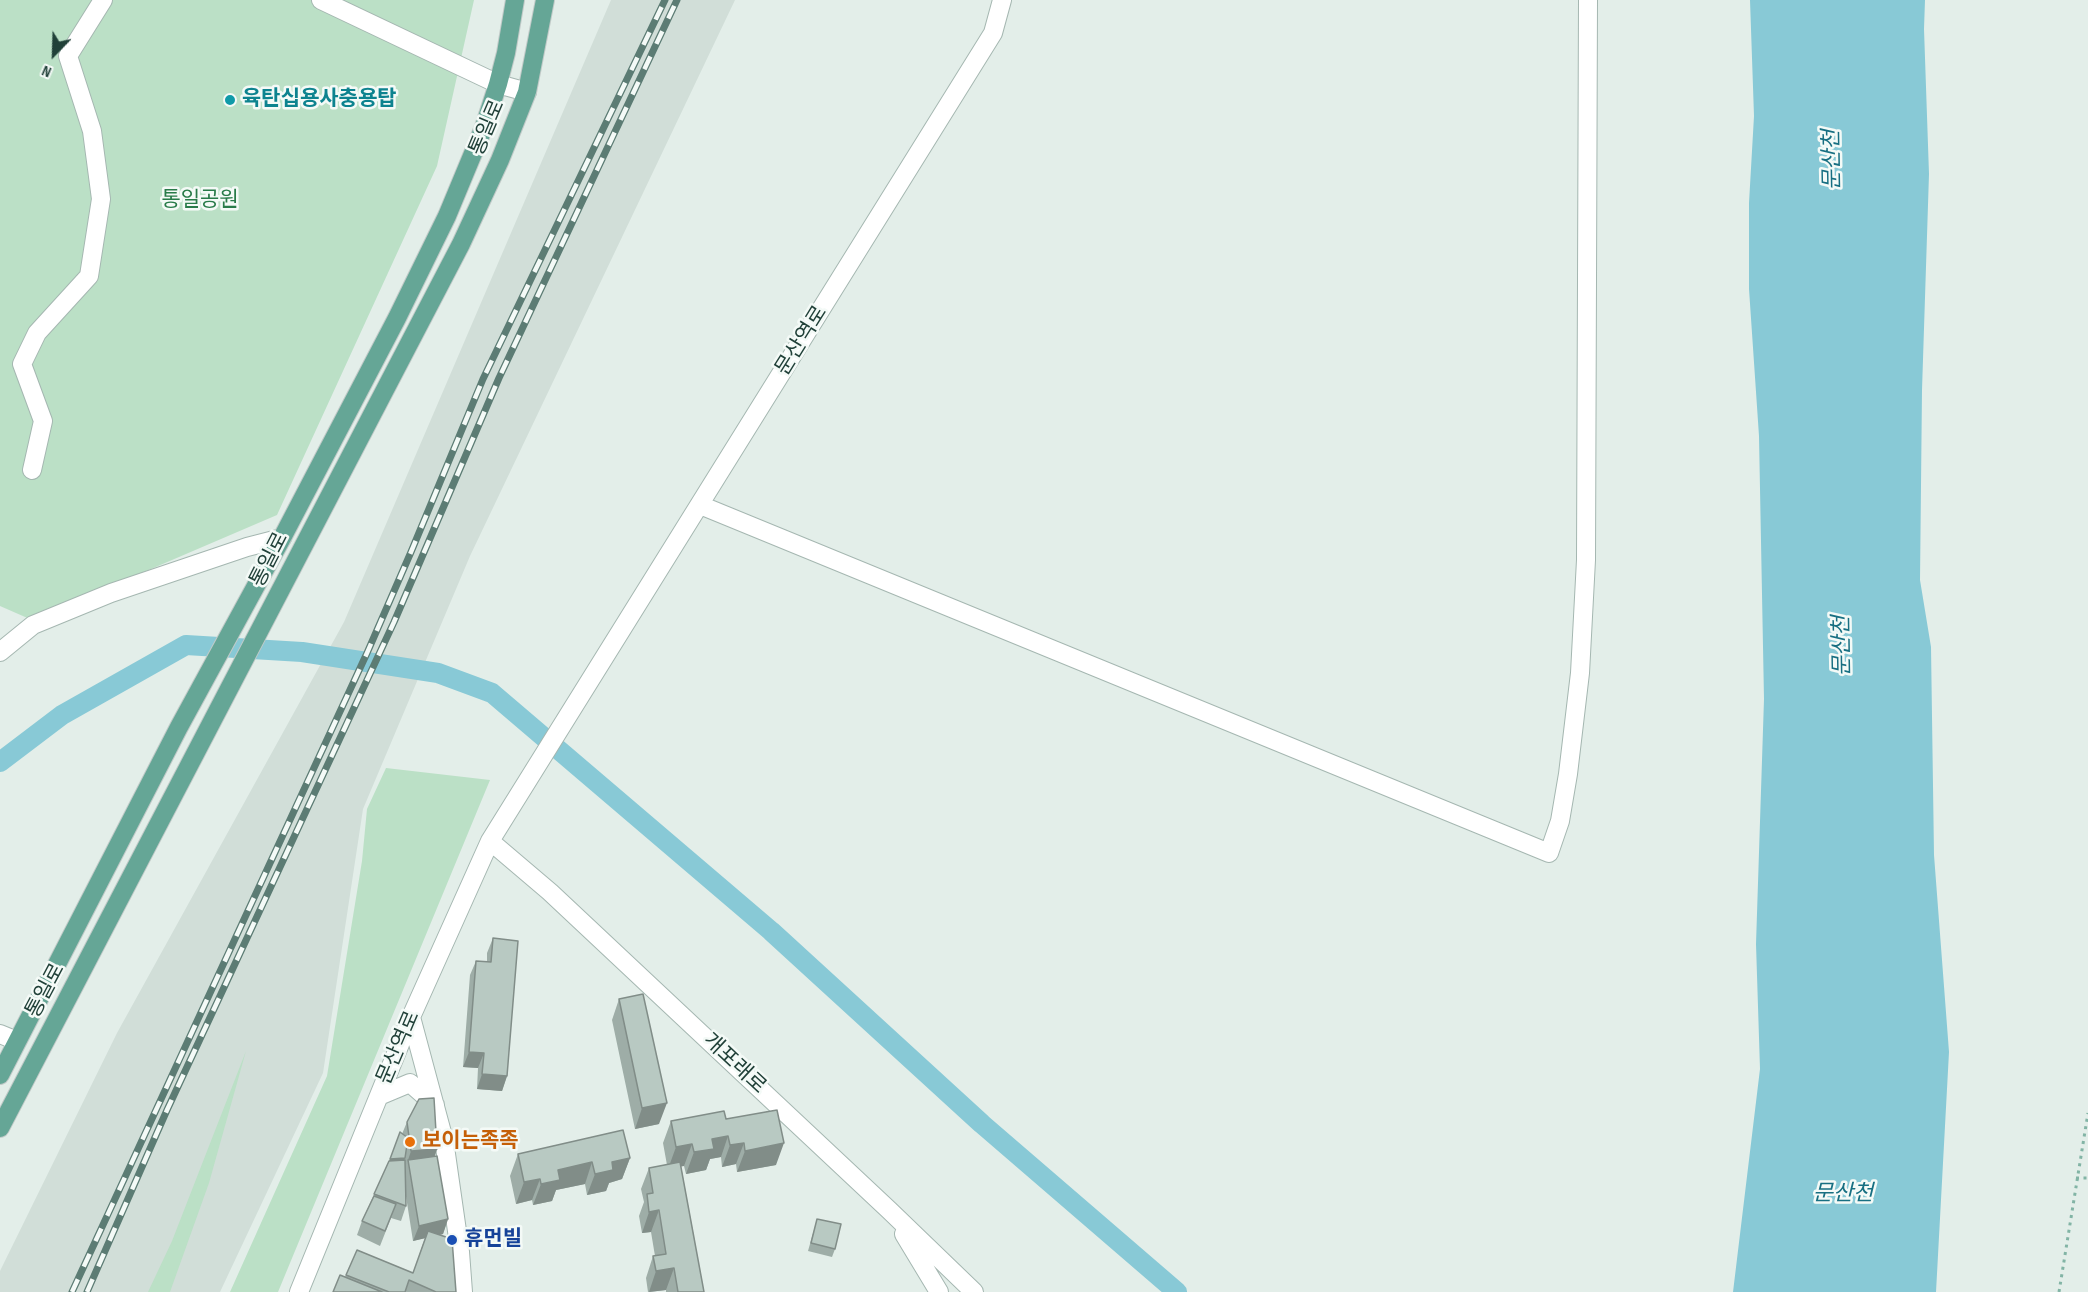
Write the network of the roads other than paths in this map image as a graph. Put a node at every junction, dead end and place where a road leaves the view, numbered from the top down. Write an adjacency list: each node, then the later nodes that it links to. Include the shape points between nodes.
1 (103, 0): 9 (street, via 68,56 92,131 101,199 89,276 37,333 22,364 43,421)
2 (321, 0): 7 (street)
3 (515, 0): 7 (main road, 통일로)
4 (546, 0): 8 (main road, 통일로)
5 (1002, 0): 10 (street, 문산역로, via 993,33)
6 (1588, 0): 10 (street, via 1586,560 1580,673 1568,774 1550,853)
7 (498, 84): 8 (street); 11 (main road, 통일로, via 447,216)
8 (527, 92): 20 (main road, 통일로, via 461,244)
9 (32, 470)
10 (700, 505): 13 (street, 문산역로)
11 (282, 538): 12 (street, via 111,593 33,625); 16 (main road, 통일로, via 179,727)
12 (1, 650)
13 (490, 841): 14 (street, 문산역로); 21 (street, 개포래로, via 550,892)
14 (411, 1017): 18 (street, 문산역로); 19 (street)
15 (0, 1034): 16 (street)
16 (18, 1041): 17 (main road, 통일로)
17 (0, 1075)
18 (379, 1096): 19 (street, via 410,1083); 22 (street, 문산역로)
19 (435, 1105): 23 (street, via 444,1140)
20 (0, 1128)
21 (889, 1210): 24 (street); 25 (street, 개포래로)
22 (299, 1292)
23 (463, 1292)
24 (939, 1292)
25 (974, 1292)

